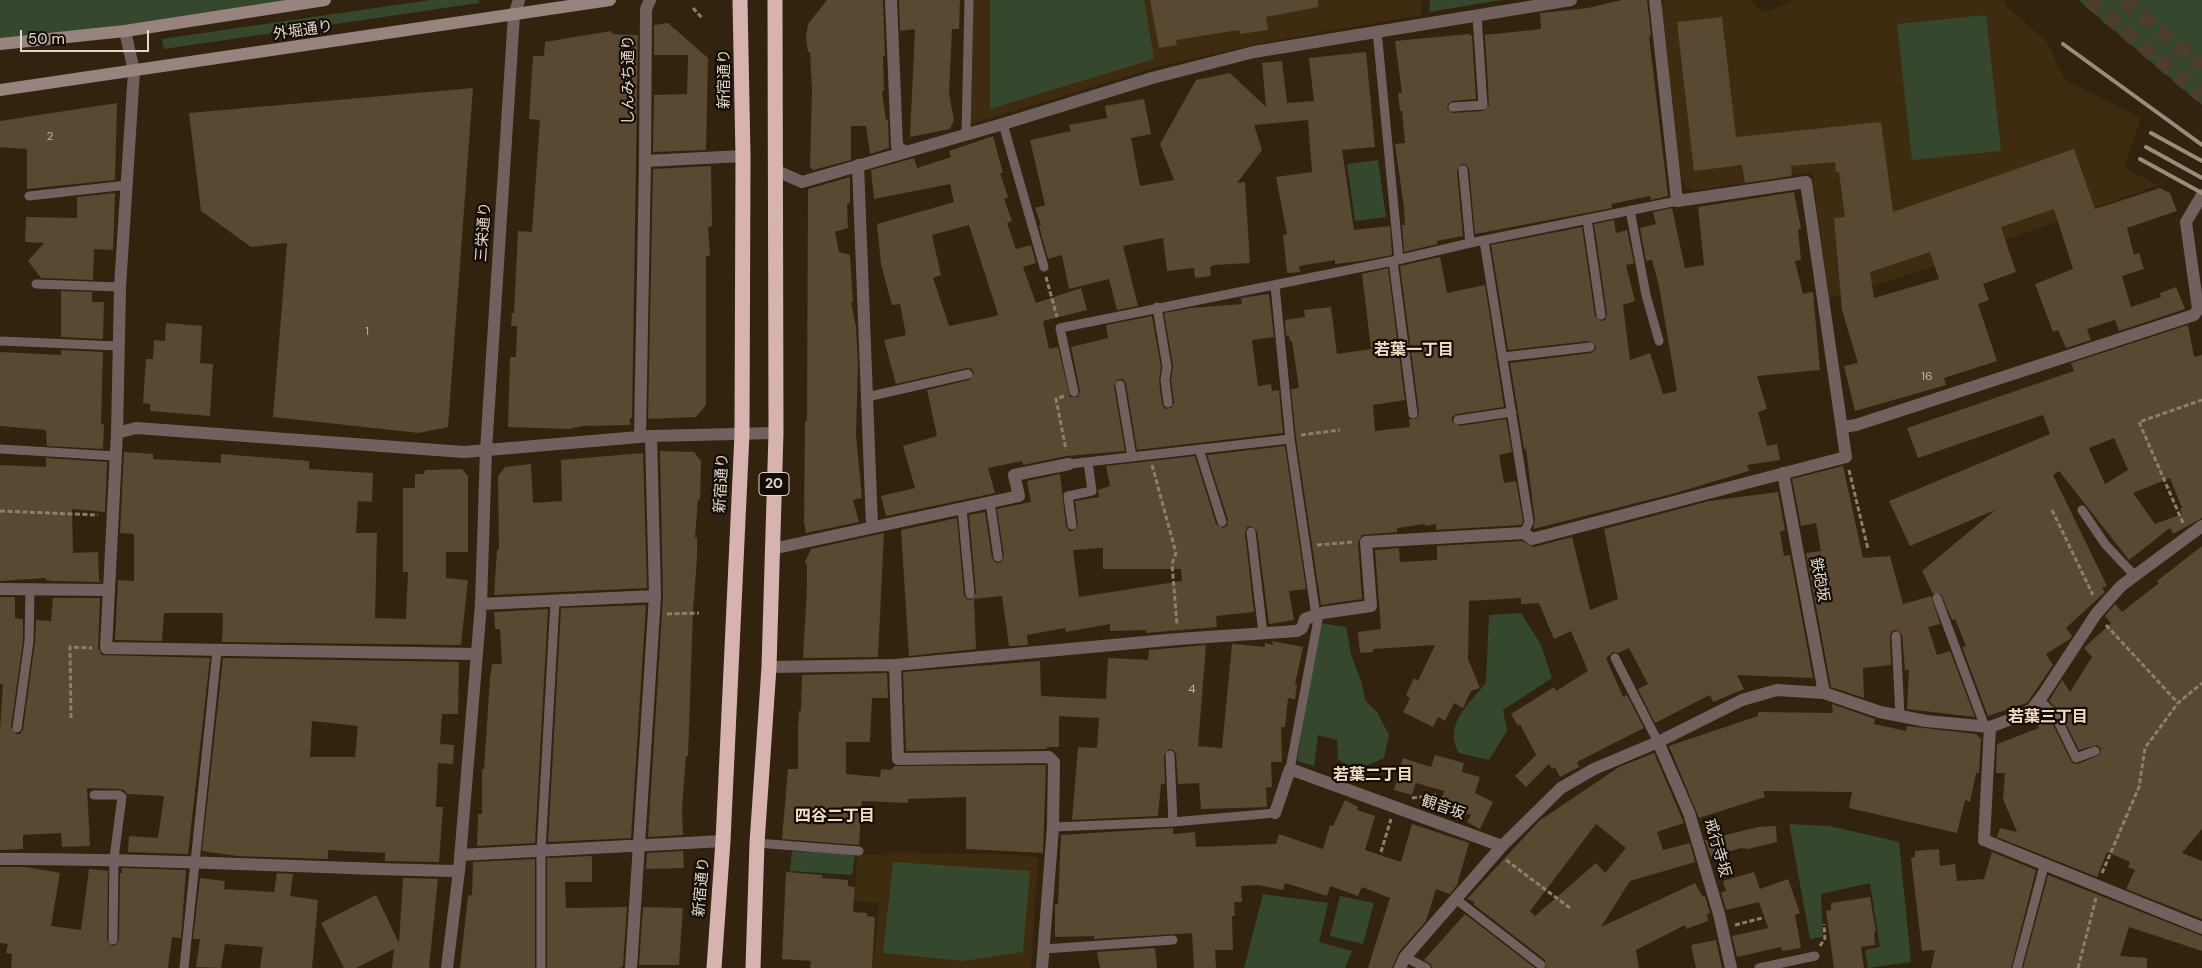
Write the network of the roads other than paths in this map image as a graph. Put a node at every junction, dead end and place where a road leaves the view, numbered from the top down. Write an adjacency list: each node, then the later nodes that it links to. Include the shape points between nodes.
1 (325, 0): 13 (main road, 外堀通り)
2 (519, 0): 11 (street, 三栄通り)
3 (610, 0): 11 (main road, 外堀通り)
4 (650, 0): 23 (street, しんみち通り, via 646,9)
5 (740, 0): 22 (highway, 新宿通り / 20)
6 (775, 0): 25 (highway, 20)
7 (891, 0): 21 (street, via 897,146)
8 (969, 0): 20 (lane)
9 (1571, 0): 12 (street)
10 (1655, 0): 30 (street)
11 (514, 16): 16 (main road, 外堀通り); 63 (street, 三栄通り)
12 (1477, 16): 14 (street); 18 (lane, via 1483,105)
13 (125, 31): 15 (main road, 外堀通り); 16 (street)
14 (1377, 31): 19 (street, via 1244,54 1152,78); 35 (lane)
15 (0, 44)
16 (134, 71): 17 (main road, 外堀通り); 27 (street)
17 (0, 90)
18 (1453, 107)
19 (1003, 124): 20 (street); 36 (lane)
20 (966, 135): 21 (street)
21 (905, 152): 24 (street)
22 (743, 156): 23 (street); 58 (highway, 新宿通り / 20)
23 (645, 161): 59 (street, しんみち通り)
24 (858, 165): 25 (street, via 802,182); 50 (street)
25 (777, 170): 56 (highway, 20)
26 (1463, 170): 34 (lane)
27 (127, 185): 29 (lane); 39 (street)
28 (2202, 195): 55 (street, via 2186,222 2198,309 2194,315)
29 (29, 196)
30 (1677, 201): 31 (lane); 55 (street, via 1806,182)
31 (1630, 210): 32 (lane); 42 (lane, via 1646,295)
32 (1588, 219): 33 (lane); 41 (lane)
33 (1484, 241): 34 (lane); 46 (lane)
34 (1470, 243): 35 (lane)
35 (1396, 261): 38 (lane); 53 (lane)
36 (1044, 267)
37 (36, 284): 39 (lane)
38 (1275, 286): 40 (lane); 60 (lane)
39 (120, 288): 44 (street)
40 (1157, 307): 49 (lane, via 1060,328); 51 (lane, via 1167,367)
41 (1601, 315)
42 (1660, 341)
43 (0, 342): 44 (lane)
44 (118, 346): 57 (street)
45 (1590, 346): 46 (lane)
46 (1503, 357): 52 (lane)
47 (968, 374): 50 (lane)
48 (1120, 384): 65 (lane)
49 (1074, 392)
50 (867, 397): 74 (street)
51 (1168, 403)
52 (1512, 412): 54 (lane); 77 (lane, via 1529,522)
53 (1414, 414)
54 (1458, 420)
55 (1843, 427): 68 (street, via 1846,457)
56 (776, 433): 58 (street); 78 (highway, 20)
57 (116, 434): 63 (street, via 136,428 464,452); 64 (street)
58 (742, 434): 59 (street); 110 (highway, 新宿通り / 20)
59 (645, 436): 63 (street); 85 (street, しんみち通り)
60 (1290, 437): 62 (lane); 89 (lane)
61 (0, 449): 64 (lane)
62 (1199, 449): 65 (lane); 72 (lane)
63 (486, 450): 88 (street, 三栄通り)
64 (115, 456): 83 (street)
65 (1132, 457): 66 (lane)
66 (1088, 462): 67 (lane); 73 (lane, via 1092,491 1068,496)
67 (1069, 464): 69 (street, via 1014,475 1018,496)
68 (1783, 473): 77 (street, via 1532,540); 97 (street, 鉄砲坂)
69 (990, 502): 70 (street); 79 (lane)
70 (962, 508): 74 (street); 84 (lane)
71 (2082, 510): 80 (lane, via 2105,544)
72 (1222, 522)
73 (1072, 525)
74 (872, 526): 78 (street)
75 (2202, 526): 80 (street)
76 (1251, 532): 90 (lane)
77 (1524, 533): 89 (street, via 1366,542 1371,606)
78 (772, 549): 96 (highway, 20)
79 (998, 557)
80 (2135, 576): 98 (street, via 2121,586 2098,612)
81 (30, 588): 82 (street); 83 (street); 101 (lane, via 29,641)
82 (0, 589)
83 (108, 590): 92 (street, via 106,648)
84 (970, 594)
85 (655, 596): 87 (street); 112 (street, しんみち通り)
86 (1937, 598): 100 (lane)
87 (555, 602): 88 (street); 114 (lane)
88 (481, 604): 93 (street, 三栄通り)
89 (1318, 615): 90 (street, via 1306,619 1297,631); 105 (lane)
90 (1263, 633): 95 (street)
91 (1896, 636): 99 (lane)
92 (217, 651): 93 (street); 119 (lane)
93 (476, 654): 116 (street, 三栄通り)
94 (1615, 658): 102 (lane)
95 (895, 665): 96 (street); 109 (street, via 898,759 1049,758 1054,762)
96 (769, 667): 111 (highway, 20)
97 (1824, 693): 99 (street); 102 (street, via 1777,690 1742,700)
98 (2039, 700): 100 (street, via 2022,715); 103 (lane, via 2055,715 2076,758)
99 (1900, 716): 100 (street, via 1926,722)
100 (1988, 727): 120 (street, via 1984,840)
101 (17, 728)
102 (1658, 742): 113 (street, via 1594,769 1561,788); 138 (street, 戒行寺坂, via 1689,813)
103 (2095, 751)
104 (1170, 754): 108 (lane)
105 (1290, 769): 107 (street); 113 (street, 観音坂)
106 (94, 795): 117 (lane, via 122,797)
107 (1275, 813): 108 (lane)
108 (1173, 822): 109 (lane)
109 (1053, 827): 126 (street)
110 (723, 841): 112 (street); 134 (highway, 新宿通り / 20)
111 (757, 843): 115 (lane); 135 (highway, 20)
112 (639, 847): 114 (street); 133 (street, しんみち通り)
113 (1500, 850): 122 (street)
114 (541, 851): 116 (street); 132 (lane)
115 (859, 851)
116 (460, 855): 121 (street, 三栄通り)
117 (114, 858): 118 (street); 119 (street); 124 (lane)
118 (0, 859)
119 (194, 863): 121 (street); 130 (lane)
120 (2044, 866): 123 (street); 140 (lane)
121 (459, 870): 131 (street, 三栄通り)
122 (1457, 900): 128 (street); 129 (lane)
123 (2202, 928)
124 (114, 940)
125 (1173, 940): 126 (lane)
126 (1044, 949): 136 (street)
127 (1815, 956): 139 (lane)
128 (1403, 962): 137 (lane)
129 (1541, 965)
130 (184, 968)
131 (447, 968)
132 (541, 968)
133 (631, 968)
134 (714, 968)
135 (753, 968)
136 (1042, 968)
137 (1426, 968)
138 (1731, 968)
139 (1759, 968)
140 (2017, 968)

